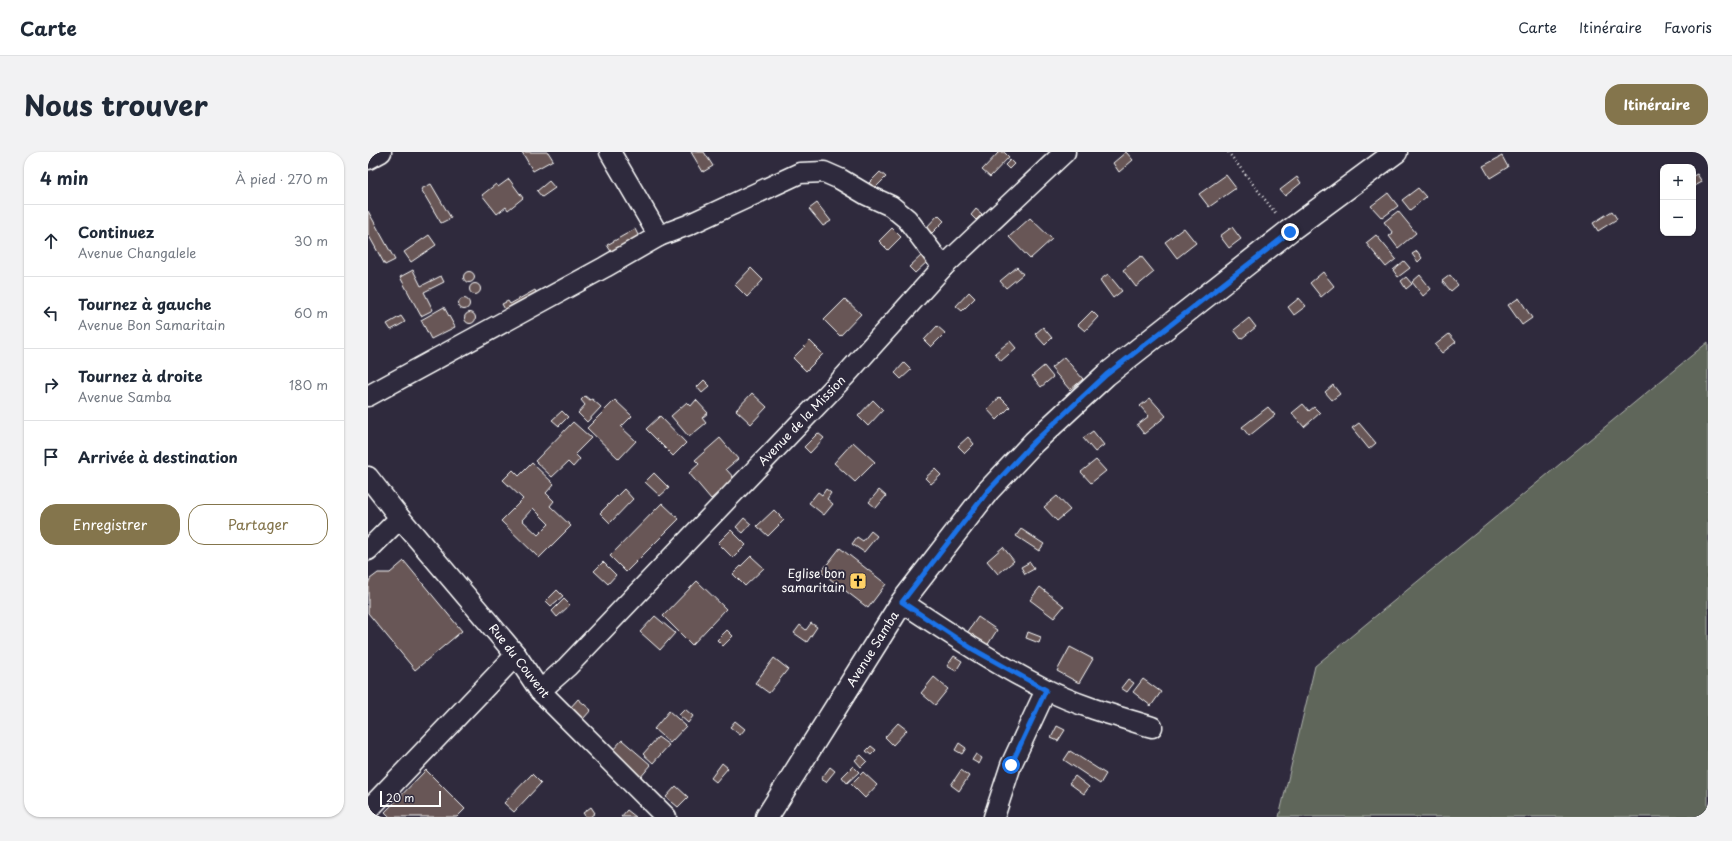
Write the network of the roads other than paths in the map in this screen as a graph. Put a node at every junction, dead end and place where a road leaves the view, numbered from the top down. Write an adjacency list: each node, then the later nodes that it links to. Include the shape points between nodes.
1 (381, 152): 5 (street)
2 (610, 152): 6 (street)
3 (1065, 152): 7 (street, Avenue de la Mission)
4 (1396, 152): 12 (street, Avenue Samba, via 1106,375 1034,442 988,491)
5 (368, 158)
6 (659, 236): 7 (street, via 800,173 824,172 891,206 907,219); 8 (street)
7 (943, 267): 15 (street, Avenue de la Mission, via 840,382 567,667)
8 (368, 396)
9 (368, 477): 10 (street, Rue du Couvent)
10 (400, 518): 11 (street); 13 (street, Rue du Couvent)
11 (368, 550)
12 (902, 602): 14 (street, via 971,648); 19 (street, Avenue Samba)
13 (516, 655): 15 (street, Rue du Couvent); 17 (street, via 368,810)
14 (1046, 690): 16 (street); 20 (street, via 1011,765)
15 (540, 692): 18 (street, Rue du Couvent)
16 (1152, 727)
17 (376, 817)
18 (666, 817)
19 (767, 817)
20 (994, 817)

